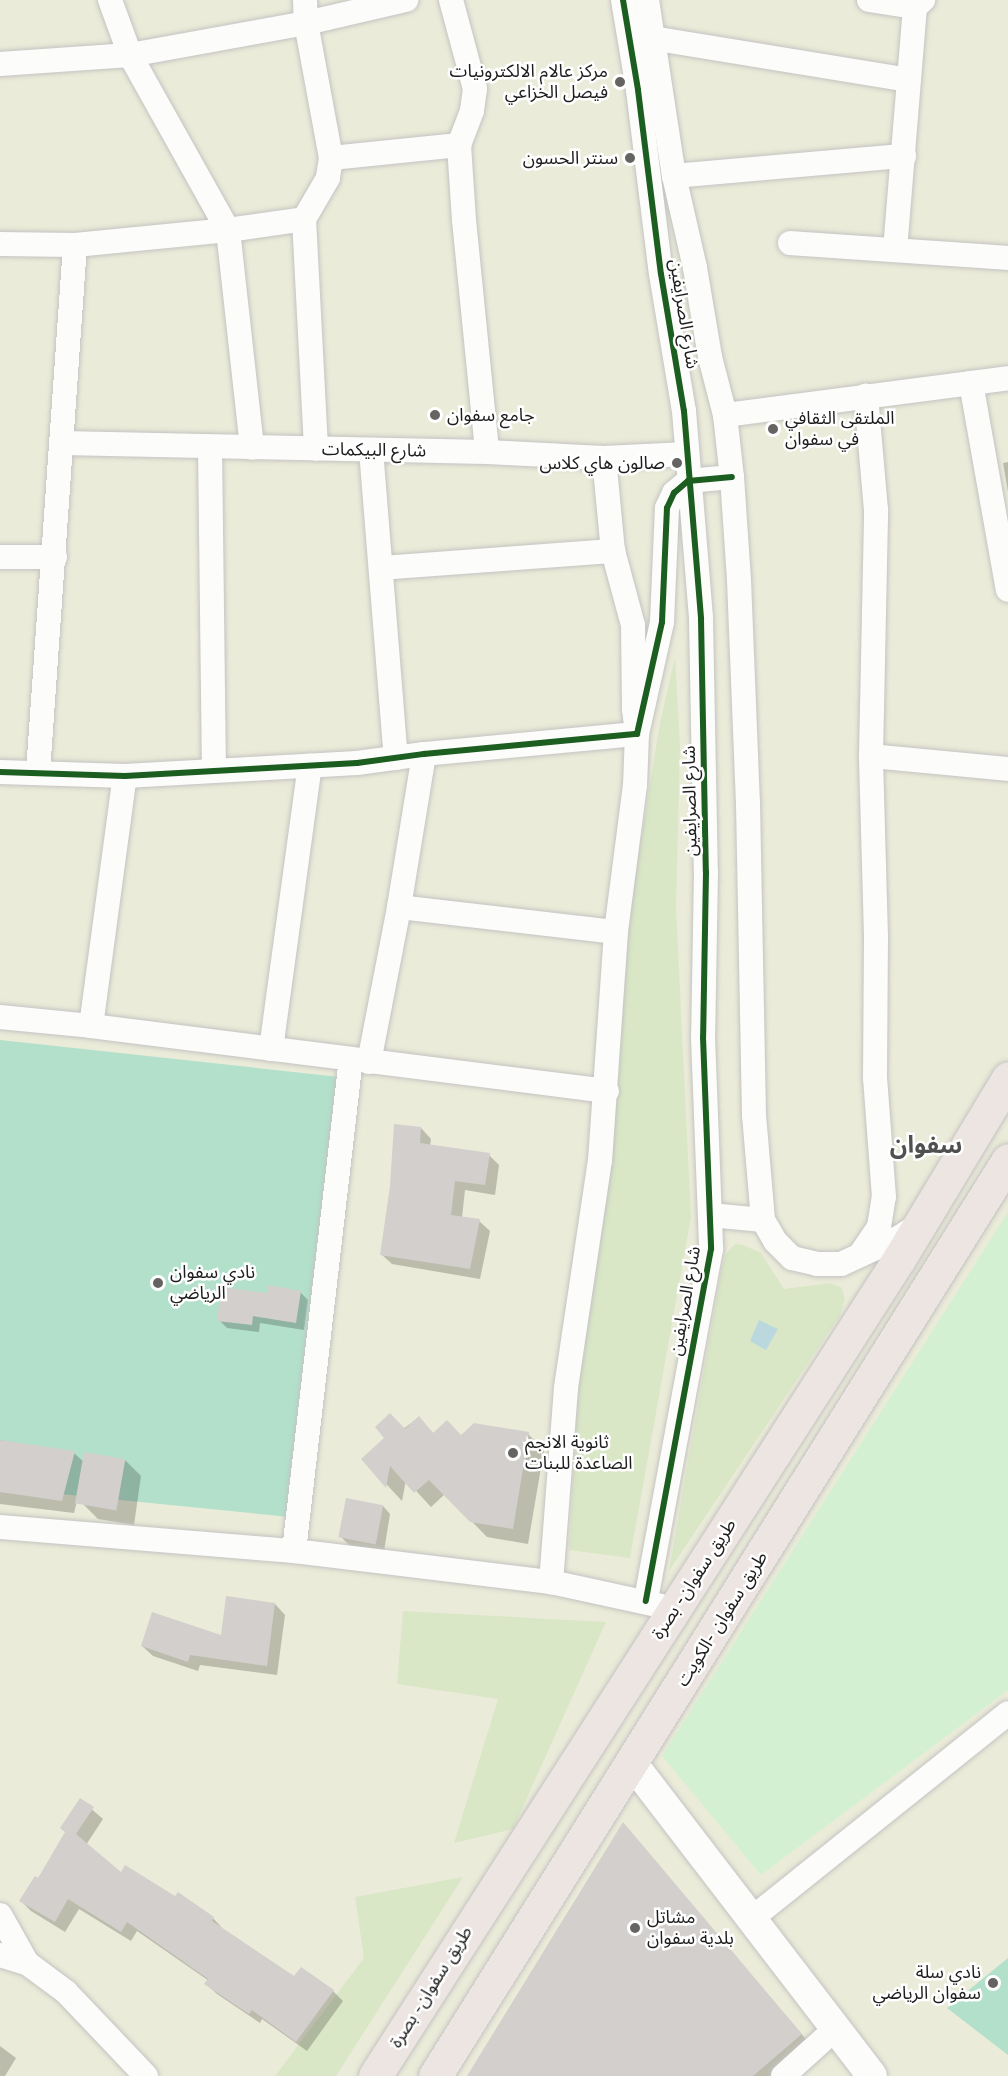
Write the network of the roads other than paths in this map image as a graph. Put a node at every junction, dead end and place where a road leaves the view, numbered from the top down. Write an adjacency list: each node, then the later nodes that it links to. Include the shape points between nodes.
1 (110, 0): 10 (street)
2 (406, 0): 8 (street)
3 (451, 0): 13 (street, via 475,89 472,111)
4 (623, 0): 25 (street, شارع الصرايفين)
5 (647, 0): 9 (street, شارع الصرايفين)
6 (873, 0): 7 (street)
7 (919, 4): 12 (street)
8 (306, 11): 10 (street); 15 (street)
9 (652, 38): 12 (street); 16 (street, شارع الصرايفين)
10 (130, 55): 11 (street); 18 (street)
11 (0, 64)
12 (909, 80): 14 (street)
13 (459, 145): 15 (street); 35 (street)
14 (904, 156): 16 (street); 22 (street)
15 (331, 158): 17 (street, via 328,178)
16 (674, 176): 24 (street, شارع الصرايفين)
17 (304, 219): 18 (street); 33 (street)
18 (228, 231): 21 (street); 32 (street)
19 (790, 243): 22 (street)
20 (0, 244): 21 (street)
21 (75, 245): 30 (street)
22 (895, 250): 23 (street)
23 (1008, 258)
24 (695, 268): 25 (street); 29 (street, شارع الصرايفين, via 710,357)
25 (661, 274): 36 (street, شارع الصرايفين, via 684,411)
26 (1008, 378): 27 (street)
27 (971, 383): 28 (street); 44 (street)
28 (866, 395): 29 (street); 50 (street, via 876,510)
29 (725, 415): 38 (street, شارع الصرايفين)
30 (62, 443): 31 (street, شارع البيكمات); 42 (street)
31 (210, 447): 32 (street, شارع البيكمات); 54 (street)
32 (252, 448): 33 (street, شارع البيكمات)
33 (316, 449): 34 (street, شارع البيكمات)
34 (371, 450): 35 (street, شارع البيكمات); 43 (street)
35 (487, 452): 37 (street, شارع البيكمات)
36 (687, 454): 37 (street, شارع البيكمات); 39 (street, شارع الصرايفين)
37 (604, 458): 40 (street)
38 (732, 477): 39 (street); 71 (street, شارع الصرايفين, via 740,580 753,948 754,1115)
39 (688, 481): 45 (street, شارع الصرايفين); 46 (street, via 674,494 667,508)
40 (613, 551): 43 (street); 47 (street)
41 (0, 557): 42 (street)
42 (54, 557): 56 (street)
43 (381, 568): 51 (street)
44 (1008, 590)
45 (701, 619): 46 (street); 69 (street, شارع الصرايفين, via 706,872 703,1037)
46 (662, 622): 47 (street); 48 (street)
47 (633, 625): 48 (street)
48 (637, 734): 49 (street); 59 (street, via 635,785)
49 (424, 754): 51 (street); 58 (street)
50 (871, 756): 53 (street); 73 (street, via 875,1078 884,1197 879,1227)
51 (396, 758): 52 (street)
52 (310, 766): 54 (street); 62 (street)
53 (1008, 769)
54 (214, 771): 57 (street)
55 (0, 772): 56 (street)
56 (38, 772): 57 (street)
57 (125, 776): 61 (street)
58 (399, 907): 59 (street); 63 (street)
59 (616, 932): 65 (street)
60 (0, 1017): 61 (street)
61 (91, 1026): 62 (street)
62 (271, 1049): 63 (street)
63 (360, 1060): 65 (street); 75 (street)
64 (1008, 1078): 67 (highway, طريق سفوان- بصرة)
65 (607, 1091): 76 (street, via 566,1388)
66 (1008, 1160): 68 (highway, طريق سفوان -الكويت)
67 (947, 1179): 68 (highway, via 966,1199); 70 (highway, طريق سفوان- بصرة)
68 (983, 1200): 72 (highway, طريق سفوان -الكويت)
69 (710, 1215): 71 (street); 77 (street, شارع الصرايفين, via 711,1249)
70 (925, 1217): 72 (highway, via 944,1214 952,1218); 73 (street, via 900,1237); 77 (highway, طريق سفوان- بصرة)
71 (763, 1220): 73 (street, via 775,1241 792,1258 841,1264)
72 (963, 1234): 79 (highway, طريق سفوان -الكويت)
73 (862, 1252)
74 (0, 1527): 75 (street)
75 (294, 1551): 76 (street)
76 (551, 1582): 77 (street)
77 (660, 1606): 86 (highway, طريق سفوان- بصرة)
78 (1008, 1713): 81 (street)
79 (632, 1763): 81 (street); 87 (highway, طريق سفوان -الكويت)
80 (0, 1915): 83 (street)
81 (751, 1919): 84 (street)
82 (0, 1956): 83 (street)
83 (27, 1963): 85 (street, via 66,1992)
84 (835, 2029): 88 (street); 89 (street)
85 (146, 2076)
86 (375, 2076)
87 (435, 2076)
88 (783, 2076)
89 (872, 2076)

